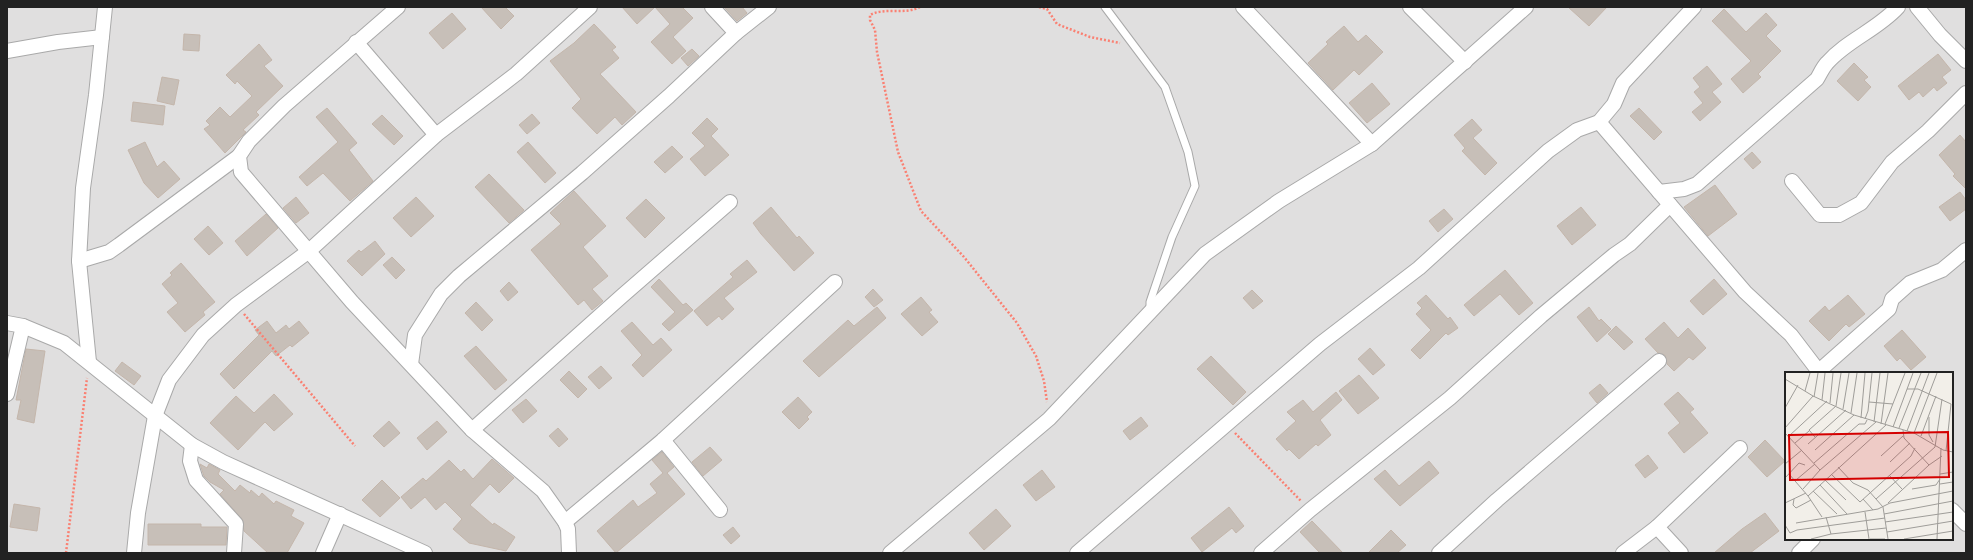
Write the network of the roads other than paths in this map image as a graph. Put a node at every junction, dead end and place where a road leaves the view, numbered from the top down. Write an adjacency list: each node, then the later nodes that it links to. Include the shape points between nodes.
1 (105, 7): 14 (street)
2 (398, 7): 15 (street)
3 (590, 7): 21 (street, via 516,74)
4 (712, 7): 13 (street)
5 (769, 7): 13 (street)
6 (1105, 7): 32 (lane, via 1165,88 1188,152 1195,186 1170,244 1150,302)
7 (1243, 7): 22 (street)
8 (1410, 7): 18 (street)
9 (1526, 7): 18 (street)
10 (1694, 7): 20 (street, via 1623,83 1614,104)
11 (1898, 7): 25 (street, via 1882,22 1826,63 1817,79 1696,184 1684,189)
12 (1917, 7): 17 (street)
13 (736, 33): 35 (street, via 663,101 460,276 441,294)
14 (102, 37): 16 (street); 30 (street, via 83,188)
15 (356, 42): 21 (street); 23 (street, via 284,106 249,141)
16 (7, 51)
17 (1966, 61)
18 (1465, 62): 22 (street)
19 (1966, 93): 24 (street, via 1892,162 1861,203 1839,215 1820,215)
20 (1599, 122): 25 (street); 60 (street, via 1577,130 1548,151 1419,268 1320,344)
21 (436, 135): 28 (street)
22 (1372, 144): 32 (street, via 1279,201 1206,254)
23 (239, 156): 28 (street, via 242,172); 30 (street, via 109,252)
24 (1792, 181)
25 (1659, 192): 27 (street)
26 (730, 202): 43 (street)
27 (1670, 205): 40 (street, via 1757,305 1791,335); 61 (street, via 1630,244 1541,316 1450,398 1310,510)
28 (309, 250): 36 (street, via 352,302); 42 (street, via 236,305 203,334 169,380)
29 (1966, 250): 40 (street, via 1942,270 1910,283 1892,298 1889,309)
30 (79, 261): 38 (street)
31 (835, 282): 44 (street)
32 (1150, 313): 59 (street, via 1048,419)
33 (7, 323): 34 (street)
34 (23, 326): 38 (street, via 64,343); 41 (street)
35 (414, 335): 36 (street); 39 (street)
36 (392, 343): 39 (street)
37 (1659, 361): 62 (street, via 1496,500)
38 (88, 362): 42 (street)
39 (411, 364): 43 (street)
40 (1820, 372)
41 (7, 394)
42 (155, 416): 45 (street); 54 (street)
43 (472, 430): 50 (street, via 543,491)
44 (663, 440): 47 (street); 50 (street)
45 (192, 445): 49 (street, via 223,462); 55 (street, via 190,461 196,480 236,524)
46 (1740, 448): 52 (street)
47 (720, 510)
48 (1953, 511): 51 (street)
49 (340, 514): 56 (street); 57 (street)
50 (565, 522): 58 (street, via 568,529)
51 (1966, 524)
52 (1657, 527): 63 (street); 64 (street)
53 (1812, 540): 65 (street)
54 (134, 553)
55 (234, 553)
56 (323, 553)
57 (424, 553)
58 (568, 553)
59 (890, 553)
60 (1077, 553)
61 (1261, 553)
62 (1439, 553)
63 (1624, 553)
64 (1681, 553)
65 (1799, 553)

